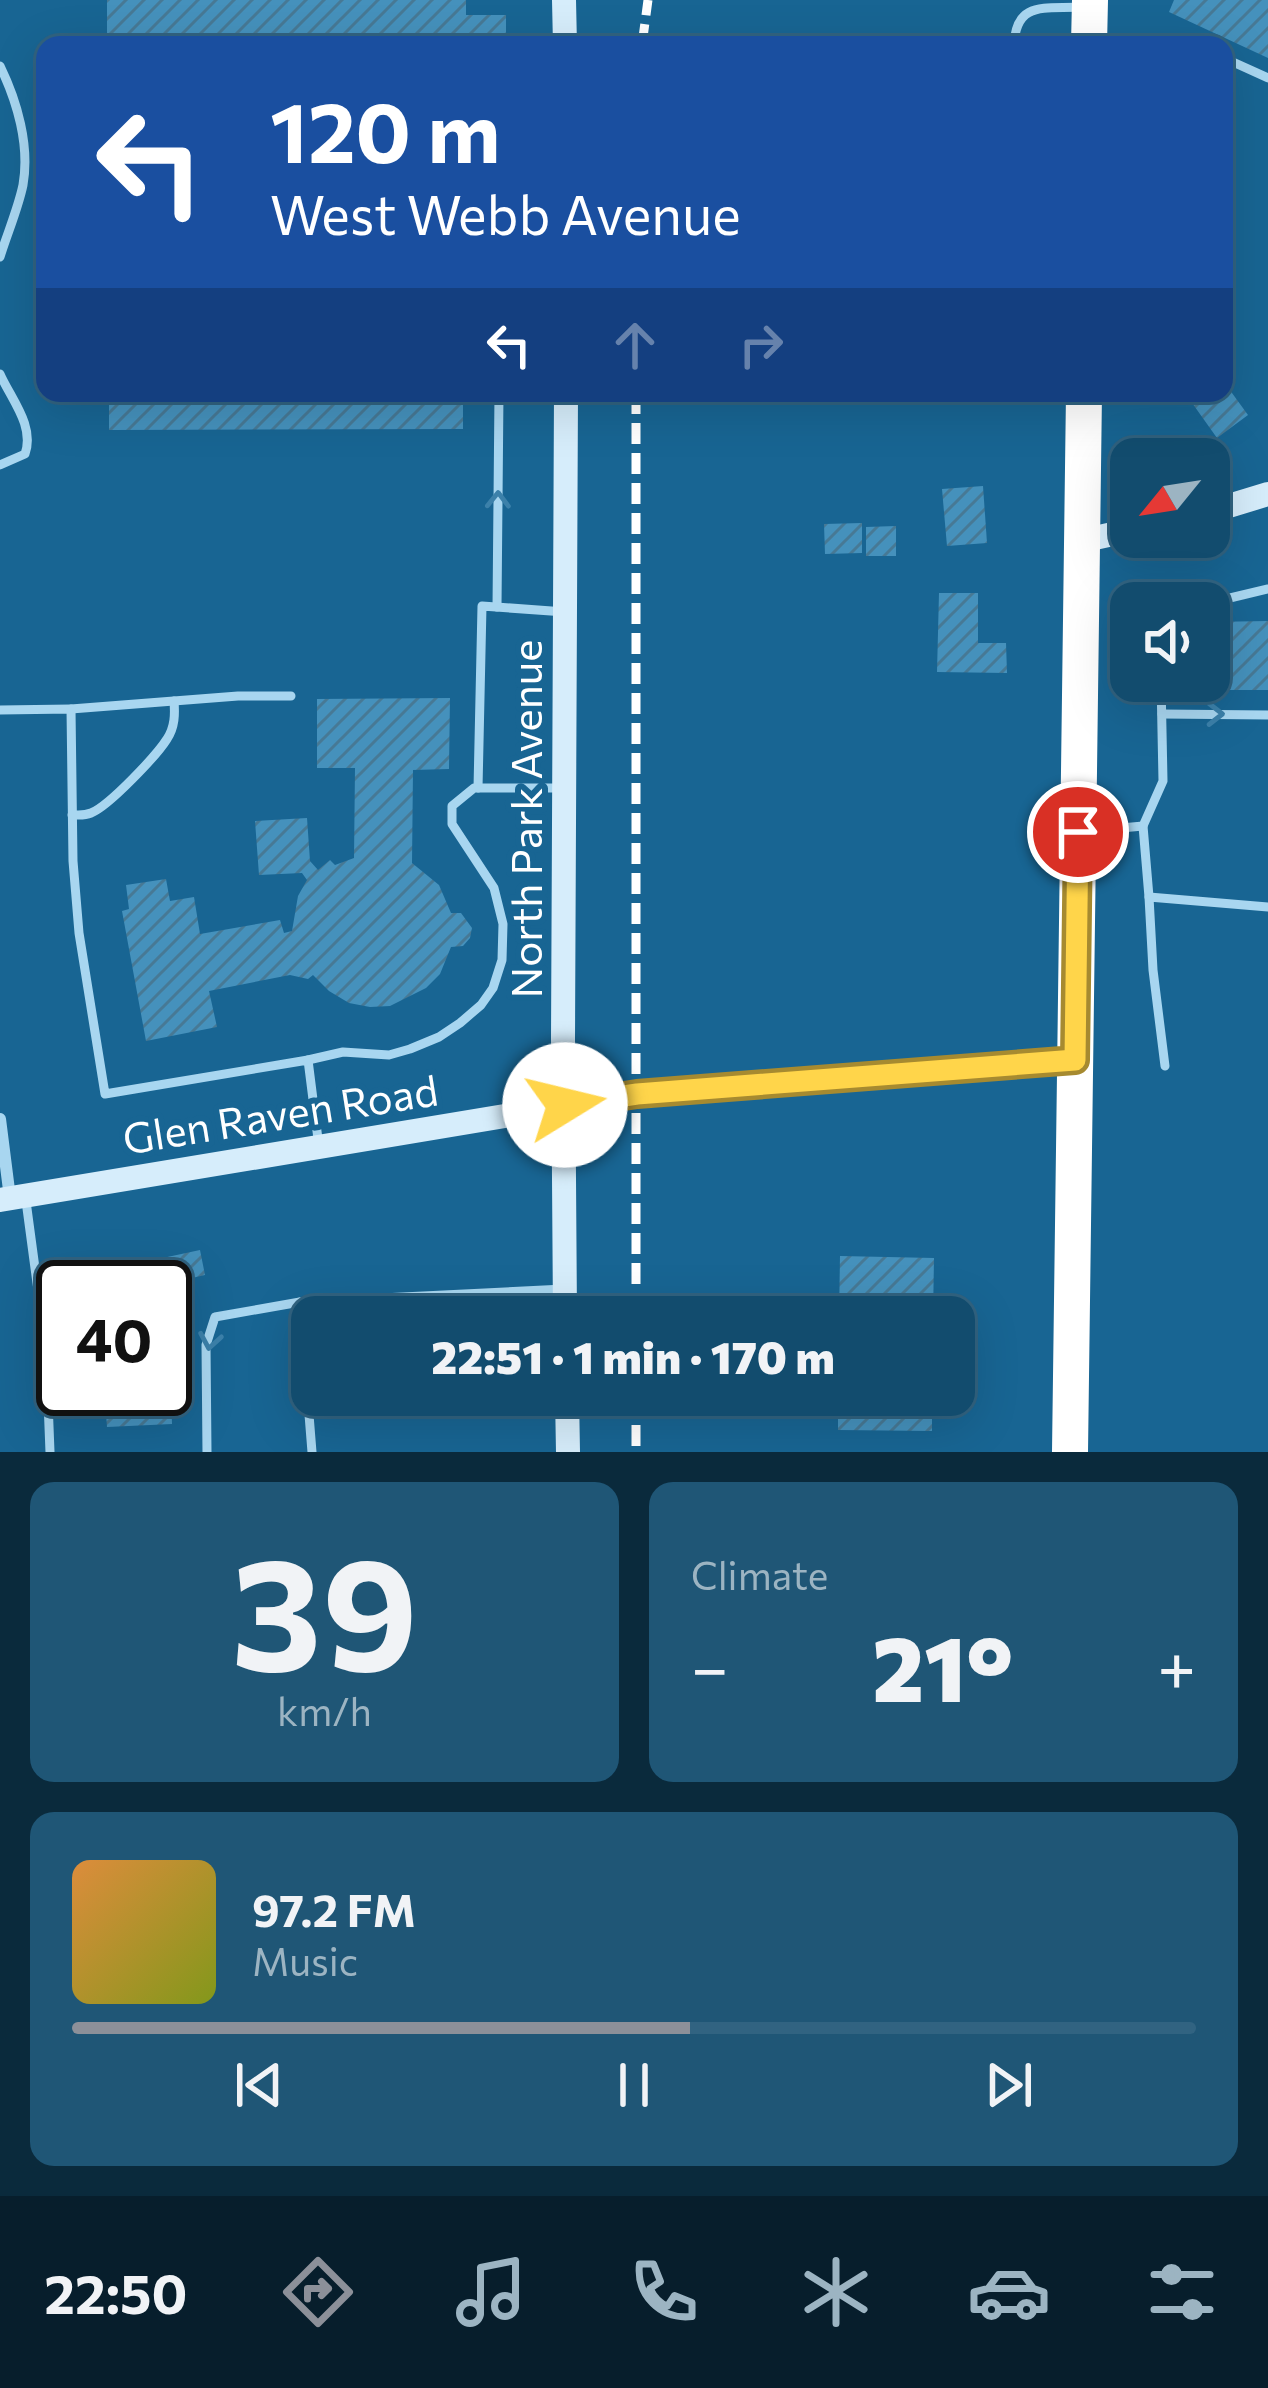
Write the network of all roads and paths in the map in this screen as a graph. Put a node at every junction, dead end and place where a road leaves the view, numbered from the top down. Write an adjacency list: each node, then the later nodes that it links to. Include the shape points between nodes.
1 (564, 0): 3 (street)
2 (1090, 3): 4 (lane, via 1032,10 1020,17); 5 (highway)
3 (565, 36)
4 (1014, 36)
5 (1089, 36)
6 (1233, 62): 8 (lane)
7 (0, 66): 9 (lane, via 22,128 23,183)
8 (1268, 78)
9 (0, 257)
10 (0, 374): 14 (lane, via 29,442 25,454)
11 (499, 402): 21 (lane, one-way to 11)
12 (566, 402): 22 (street, North Park Avenue)
13 (1084, 402): 18 (highway)
14 (0, 465)
15 (1268, 494): 16 (street)
16 (1230, 506)
17 (1110, 535): 18 (street)
18 (1081, 541): 34 (highway)
19 (1268, 589): 20 (lane)
20 (1230, 598)
21 (497, 608): 22 (lane); 30 (lane, via 482,607)
22 (566, 612): 31 (street, North Park Avenue)
23 (291, 696): 24 (lane)
24 (174, 701): 26 (lane); 32 (lane, via 167,740 99,809)
25 (1162, 702): 28 (lane)
26 (71, 709): 27 (lane); 32 (lane)
27 (0, 710)
28 (1162, 714): 29 (lane, one-way to 29); 33 (lane, via 1163,781)
29 (1268, 715)
30 (478, 788): 31 (lane); 37 (lane, via 450,814 494,888 502,960 493,988 460,1023 410,1049)
31 (564, 788): 40 (street, North Park Avenue)
32 (72, 815): 37 (lane, via 105,1094)
33 (1143, 826): 34 (lane); 35 (lane)
34 (1078, 832): 38 (highway)
35 (1149, 897): 36 (lane); 39 (lane)
36 (1268, 907)
37 (308, 1060): 42 (lane)
38 (1075, 1060): 40 (street, Glen Raven Road); 54 (highway)
39 (1165, 1066)
40 (565, 1105): 42 (street, Glen Raven Road); 44 (street, North Park Avenue)
41 (0, 1119): 43 (street)
42 (319, 1147): 43 (street, Glen Raven Road)
43 (12, 1198): 50 (lane, via 46,1349)
44 (564, 1289): 45 (lane); 46 (street, North Park Avenue)
45 (422, 1296)
46 (564, 1296)
47 (291, 1304): 51 (lane, one-way to 51, via 215,1317 206,1345)
48 (309, 1416): 52 (lane)
49 (567, 1416): 53 (street)
50 (50, 1452)
51 (208, 1452)
52 (312, 1452)
53 (568, 1452)
54 (1070, 1452)

